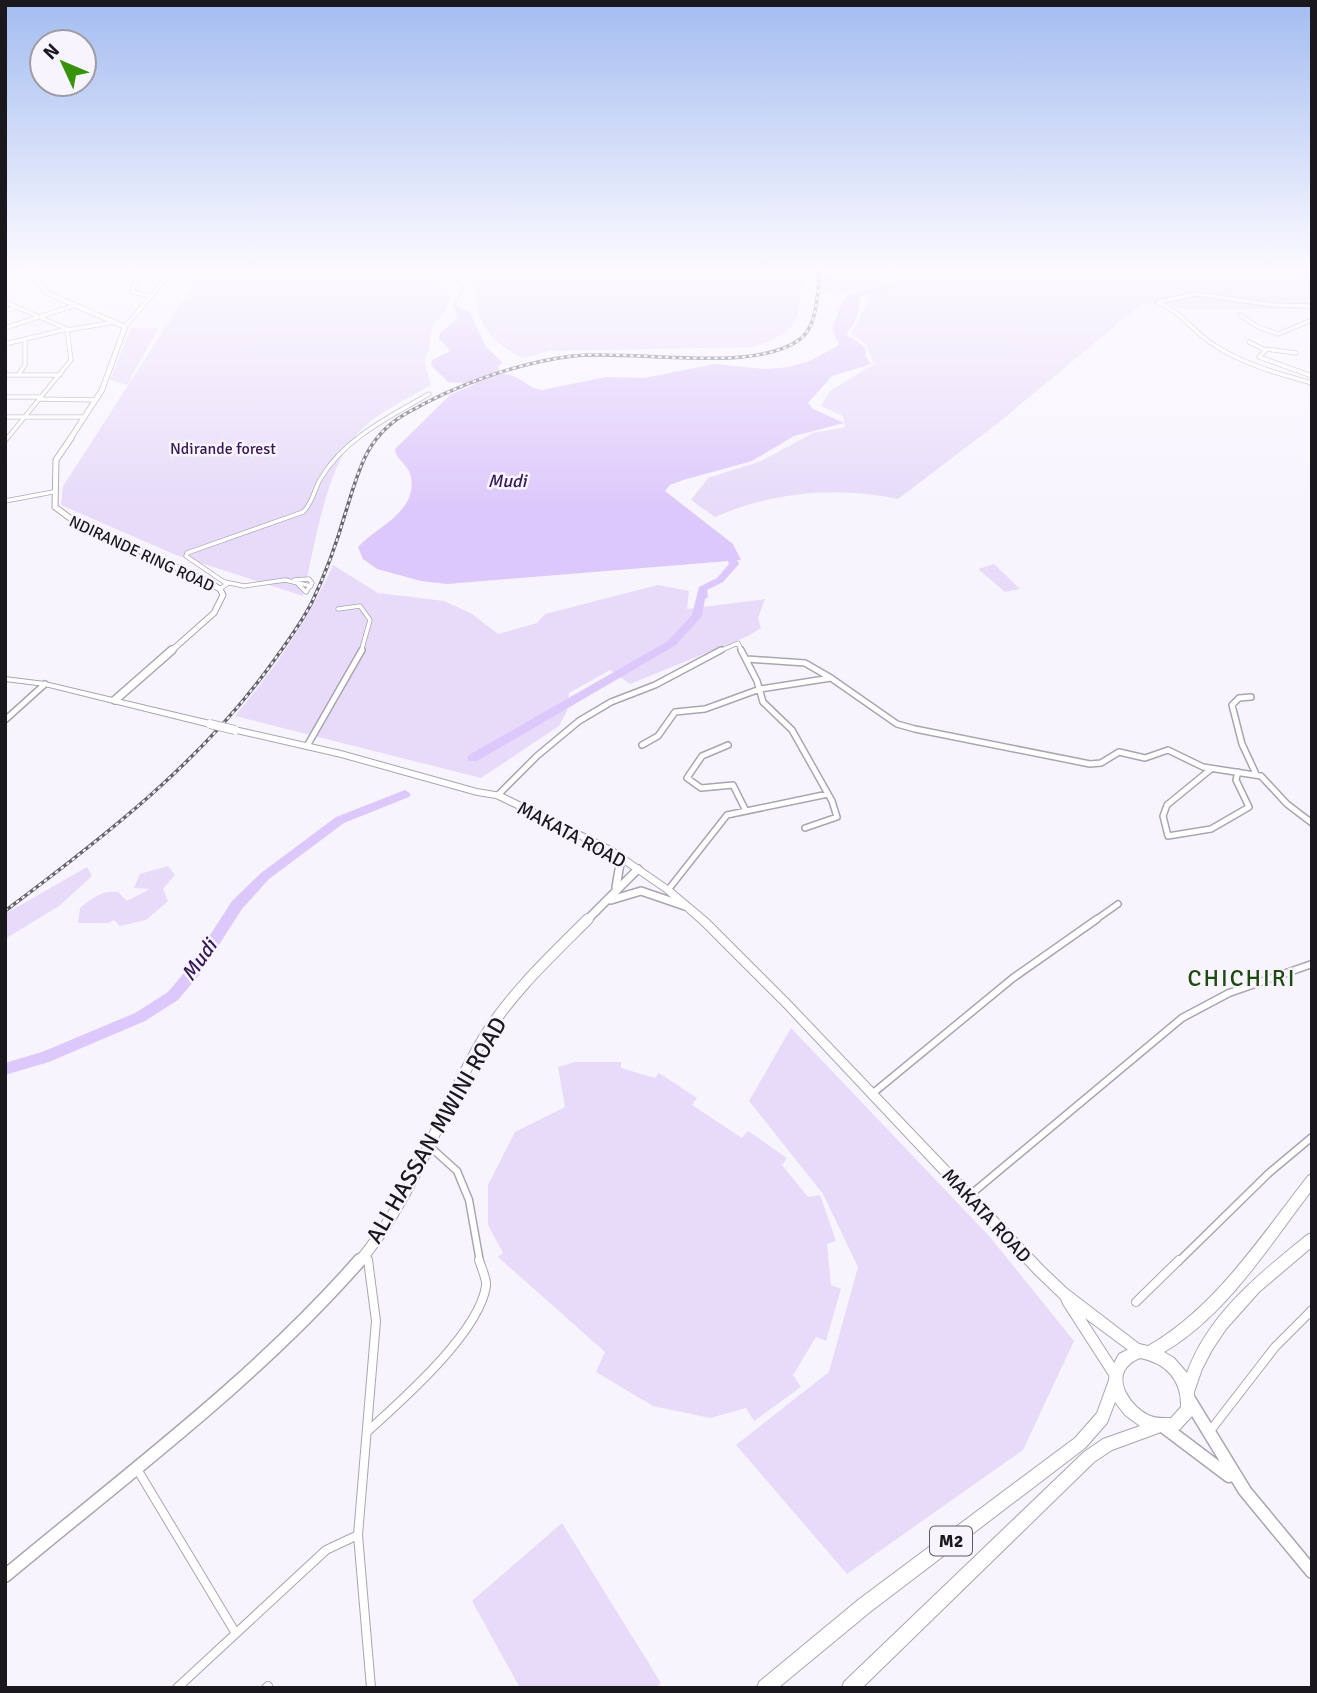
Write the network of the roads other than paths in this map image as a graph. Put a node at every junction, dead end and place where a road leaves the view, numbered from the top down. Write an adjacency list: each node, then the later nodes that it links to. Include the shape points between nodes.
1 (25, 350): 9 (street, via 25,365)
2 (70, 350): 10 (street, via 71,360)
3 (116, 350): 16 (street, NDIRANDE RING ROAD)
4 (1222, 350): 12 (street)
5 (1265, 350): 11 (street, via 1260,359)
6 (1285, 350): 7 (street)
7 (1296, 353)
8 (5, 375): 9 (street)
9 (18, 375): 10 (street)
10 (60, 375): 15 (street)
11 (1312, 376)
12 (1312, 383)
13 (429, 394): 23 (street, via 361,433 320,479 313,502 303,512 211,542)
14 (5, 397): 15 (street)
15 (41, 398): 16 (street); 18 (street)
16 (96, 400): 19 (street, NDIRANDE RING ROAD)
17 (5, 417): 18 (street)
18 (26, 417): 19 (street); 20 (street)
19 (85, 417): 21 (street, NDIRANDE RING ROAD, via 56,460)
20 (6, 440)
21 (53, 492): 22 (street); 24 (street, NDIRANDE RING ROAD, via 55,508 61,514)
22 (5, 501)
23 (186, 555): 24 (street); 26 (street)
24 (174, 567): 27 (street, NDIRANDE RING ROAD)
25 (290, 581): 25 (street, via 309,579 311,586 304,592); 26 (street, via 244,586)
26 (225, 582): 27 (street, via 227,587)
27 (220, 589): 35 (street, NDIRANDE RING ROAD, via 223,599 214,613)
28 (338, 609): 39 (street, via 360,606 370,620 362,649)
29 (747, 659): 30 (street, via 805,663); 33 (street); 44 (street, via 738,643 721,648 659,684 610,703 540,751)
30 (831, 678): 33 (street); 40 (street, via 897,724 915,729 1090,764 1119,752 1145,758 1173,750)
31 (5, 679): 32 (main road, MAKATA ROAD)
32 (45, 684): 35 (main road, MAKATA ROAD); 36 (street)
33 (761, 689): 37 (street, via 705,709 675,712 658,736); 43 (street, via 766,707 792,730)
34 (1251, 697): 42 (street, via 1238,698 1232,705)
35 (115, 701): 39 (main road, MAKATA ROAD, bridge)
36 (5, 720)
37 (642, 745)
38 (727, 745): 45 (street, via 707,752 687,778 701,788 733,785)
39 (307, 746): 44 (main road, MAKATA ROAD)
40 (1212, 769): 41 (street); 41 (street, via 1167,805 1163,816 1168,836 1211,830 1248,807 1236,780)
41 (1238, 772): 42 (street)
42 (1256, 774): 46 (street)
43 (828, 794): 45 (street); 47 (street, via 837,817)
44 (498, 795): 48 (main road, MAKATA ROAD)
45 (746, 811): 50 (street, via 727,815 715,825 707,842 676,872)
46 (1312, 823)
47 (805, 828)
48 (610, 850): 49 (main road, MAKATA ROAD); 51 (main road, via 620,864)
49 (638, 869): 50 (main road, MAKATA ROAD); 51 (main road, ALI HASSAN MWINI ROAD)
50 (668, 890): 53 (main road, MAKATA ROAD)
51 (613, 893): 54 (main road, ALI HASSAN MWINI ROAD)
52 (1118, 904): 56 (street, via 1013,978)
53 (687, 907): 54 (main road, via 642,891 616,897); 56 (main road, MAKATA ROAD)
54 (601, 909): 58 (main road, ALI HASSAN MWINI ROAD, via 503,1011 484,1037)
55 (1312, 964): 60 (street, via 1240,988 1182,1017)
56 (872, 1094): 60 (main road, MAKATA ROAD)
57 (1312, 1137): 64 (street, via 1269,1172)
58 (428, 1145): 62 (main road, ALI HASSAN MWINI ROAD); 70 (street, via 457,1171 469,1200 486,1284 470,1322 429,1375)
59 (1312, 1180): 66 (highway, M2, via 1206,1310 1170,1343)
60 (970, 1195): 63 (main road, MAKATA ROAD)
61 (1312, 1239): 68 (highway, M2, via 1216,1328 1198,1357)
62 (367, 1252): 70 (street, via 376,1321); 72 (main road, ALI HASSAN MWINI ROAD, via 254,1368)
63 (1062, 1292): 66 (main road, MAKATA ROAD); 67 (main road, MAKATA ROAD)
64 (1136, 1302)
65 (1312, 1310): 71 (street, via 1275,1348)
66 (1145, 1352): 67 (highway, M2, via 1128,1355 1119,1364); 68 (highway, via 1174,1366)
67 (1116, 1378): 69 (highway, via 1124,1404 1133,1415); 80 (highway, M2, via 1102,1418 1080,1443 864,1606)
68 (1189, 1395): 69 (highway, M2, via 1183,1419); 71 (main road)
69 (1161, 1427): 73 (main road, via 1227,1473); 81 (highway, M2, via 1108,1444 1089,1457)
70 (368, 1431): 74 (street)
71 (1207, 1435): 73 (main road)
72 (135, 1467): 76 (main road, ALI HASSAN MWINI ROAD); 77 (street)
73 (1246, 1493): 75 (main road)
74 (358, 1535): 77 (street, via 326,1550); 79 (street)
75 (1312, 1572)
76 (5, 1576)
77 (235, 1632): 78 (street)
78 (177, 1688)
79 (371, 1688)
80 (765, 1688)
81 (850, 1688)

